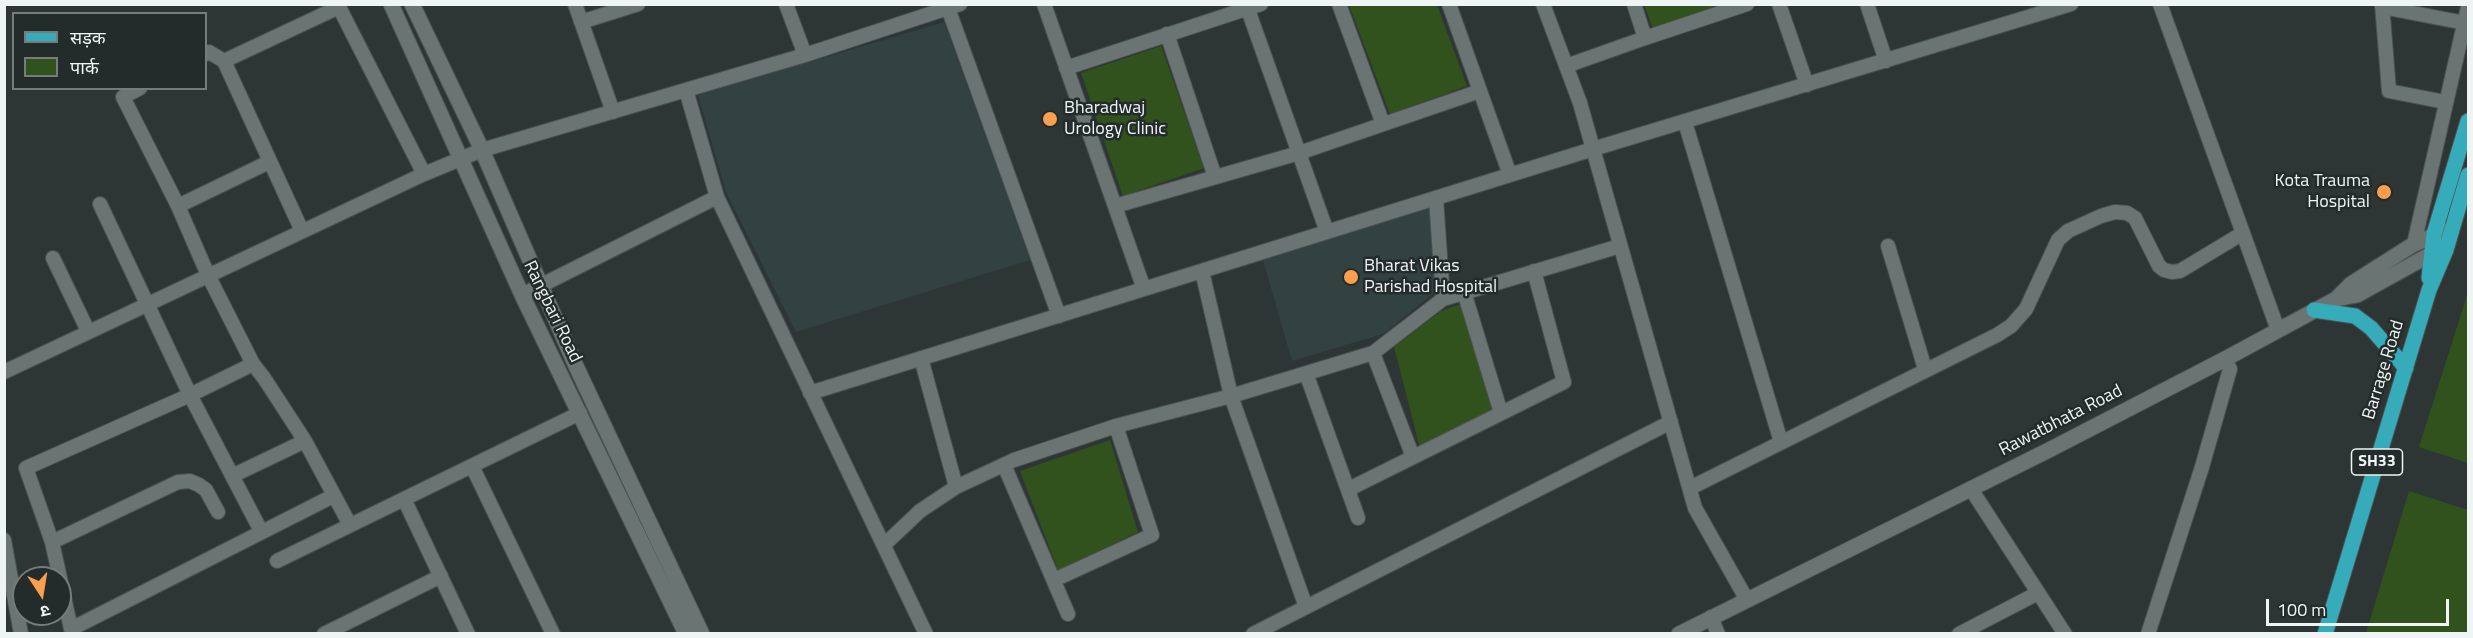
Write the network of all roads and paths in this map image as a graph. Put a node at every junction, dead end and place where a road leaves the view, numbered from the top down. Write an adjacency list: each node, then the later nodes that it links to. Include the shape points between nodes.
1 (391, 4): 42 (street, Rangbari Road)
2 (412, 4): 40 (street, Rangbari Road)
3 (574, 4): 20 (street)
4 (638, 4): 20 (street)
5 (786, 4): 25 (street)
6 (1044, 4): 29 (street)
7 (1339, 4): 38 (street)
8 (1449, 4): 33 (street)
9 (1543, 4): 28 (street)
10 (1634, 4): 23 (street)
11 (1747, 4): 23 (street)
12 (1779, 4): 30 (street)
13 (1867, 4): 26 (street)
14 (2071, 4): 26 (street)
15 (2160, 4): 56 (street)
16 (954, 6): 25 (street); 76 (street)
17 (1251, 6): 22 (street); 41 (street)
18 (2382, 6): 21 (street); 34 (street, via 2389,91)
19 (2469, 7): 21 (street)
20 (581, 22): 35 (street)
21 (2465, 23): 34 (street)
22 (1167, 34): 29 (street); 47 (street)
23 (1645, 39): 28 (street)
24 (207, 53): 27 (street)
25 (805, 55): 32 (street)
26 (1886, 61): 30 (street)
27 (224, 62): 43 (street); 44 (street, via 339,7)
28 (1566, 66): 39 (street)
29 (1066, 68): 52 (street)
30 (1806, 85): 37 (street)
31 (136, 90): 51 (street, via 123,97)
32 (686, 90): 35 (street); 48 (street)
33 (1480, 91): 38 (street); 45 (street)
34 (2445, 102): 58 (street)
35 (613, 112): 40 (street)
36 (2469, 121): 57 (main road, Barrage Road / SH33)
37 (1685, 122): 39 (street); 95 (street)
38 (1383, 124): 41 (street)
39 (1593, 149): 45 (street); 59 (street)
40 (482, 150): 42 (street); 67 (street, Rangbari Road)
41 (1299, 153): 47 (street); 55 (street)
42 (459, 159): 44 (street); 71 (street, Rangbari Road)
43 (269, 162): 51 (street); 54 (street)
44 (424, 174): 54 (street)
45 (1510, 175): 49 (street)
46 (2469, 175): 53 (main road, SH33)
47 (1215, 177): 52 (street)
48 (717, 197): 67 (street); 87 (street)
49 (1436, 198): 55 (street); 72 (street)
50 (100, 204): 74 (street)
51 (178, 206): 66 (street)
52 (1115, 207): 68 (street)
53 (2452, 229): 57 (street, Rawatbhata Road); 61 (main road, Barrage Road / SH33)
54 (302, 231): 66 (street)
55 (1327, 232): 64 (street)
56 (2243, 234): 77 (street); 84 (street, via 2172,272 2159,266 2135,218 2115,212 2101,216 2058,240 2026,309 2011,326)
57 (2434, 234): 58 (street, Rawatbhata Road); 62 (main road, Barrage Road / SH33)
58 (2414, 244): 73 (street, Rawatbhata Road, via 2351,284)
59 (1620, 246): 65 (street); 92 (street)
60 (1888, 246): 84 (street)
61 (2446, 250): 62 (street); 69 (main road, Barrage Road / SH33)
62 (2431, 254): 69 (main road, Barrage Road / SH33); 73 (street, via 2357,295)
63 (53, 258): 78 (street)
64 (1202, 271): 68 (street); 89 (street)
65 (1534, 271): 70 (street); 91 (street, via 1564,382)
66 (208, 276): 74 (street); 82 (street)
67 (540, 285): 71 (street); 128 (street, Rangbari Road)
68 (1144, 289): 76 (street)
69 (2429, 290): 83 (main road, Barrage Road / SH33)
70 (1464, 292): 72 (street); 91 (street)
71 (522, 295): 90 (street, Rangbari Road)
72 (1443, 298): 79 (street)
73 (2336, 299): 75 (street, Rawatbhata Road)
74 (148, 304): 78 (street); 88 (street)
75 (2314, 310): 77 (street, Rawatbhata Road); 83 (main road, via 2355,316 2371,328)
76 (1059, 316): 80 (street)
77 (2278, 330): 81 (street, Rawatbhata Road)
78 (88, 331): 85 (street)
79 (1373, 353): 86 (street); 96 (street)
80 (921, 358): 87 (street); 100 (street)
81 (2225, 358): 103 (street, Rawatbhata Road); 135 (street, via 2230,369)
82 (253, 364): 88 (street); 94 (street)
83 (2406, 368): 136 (main road, Barrage Road / SH33)
84 (1925, 369): 95 (street)
85 (4, 372)
86 (1306, 373): 89 (street); 102 (street)
87 (810, 393): 112 (street)
88 (190, 395): 99 (street); 111 (street, via 26,468)
89 (1231, 396): 93 (street); 119 (street)
90 (580, 413): 98 (street); 127 (street, Rangbari Road)
91 (1502, 413): 96 (street)
92 (1671, 422): 101 (street); 119 (street)
93 (1116, 426): 97 (street); 116 (street, via 1152,535)
94 (305, 441): 99 (street); 104 (street)
95 (1781, 442): 101 (street)
96 (1413, 457): 102 (street)
97 (1004, 465): 100 (street); 116 (street)
98 (472, 466): 105 (street); 126 (street)
99 (234, 475): 109 (street)
100 (956, 487): 112 (street, via 920,511)
101 (1690, 488): 118 (street, via 1695,508)
102 (1349, 489): 107 (street)
103 (1971, 489): 117 (street); 118 (street, Rawatbhata Road)
104 (333, 496): 108 (street); 109 (street)
105 (404, 499): 108 (street); 115 (street)
106 (218, 512): 111 (street, via 206,490 190,481 178,482)
107 (1358, 518)
108 (350, 525): 113 (street)
109 (261, 531): 122 (street)
110 (4, 540): 123 (street)
111 (52, 542): 114 (street)
112 (884, 545): 129 (street)
113 (277, 561)
114 (57, 566)
115 (441, 576): 124 (street); 125 (street)
116 (1054, 580): 120 (street)
117 (2038, 593): 133 (street); 134 (street)
118 (1747, 600): 121 (street, Rawatbhata Road)
119 (1306, 607): 130 (street)
120 (1068, 614)
121 (1711, 617): 131 (street, Rawatbhata Road); 132 (street)
122 (71, 626)
123 (21, 633)
124 (324, 633)
125 (468, 633)
126 (553, 633)
127 (686, 633)
128 (702, 633)
129 (926, 633)
130 (1253, 633)
131 (1679, 633)
132 (1718, 633)
133 (1959, 633)
134 (2065, 633)
135 (2148, 633)
136 (2325, 633)

